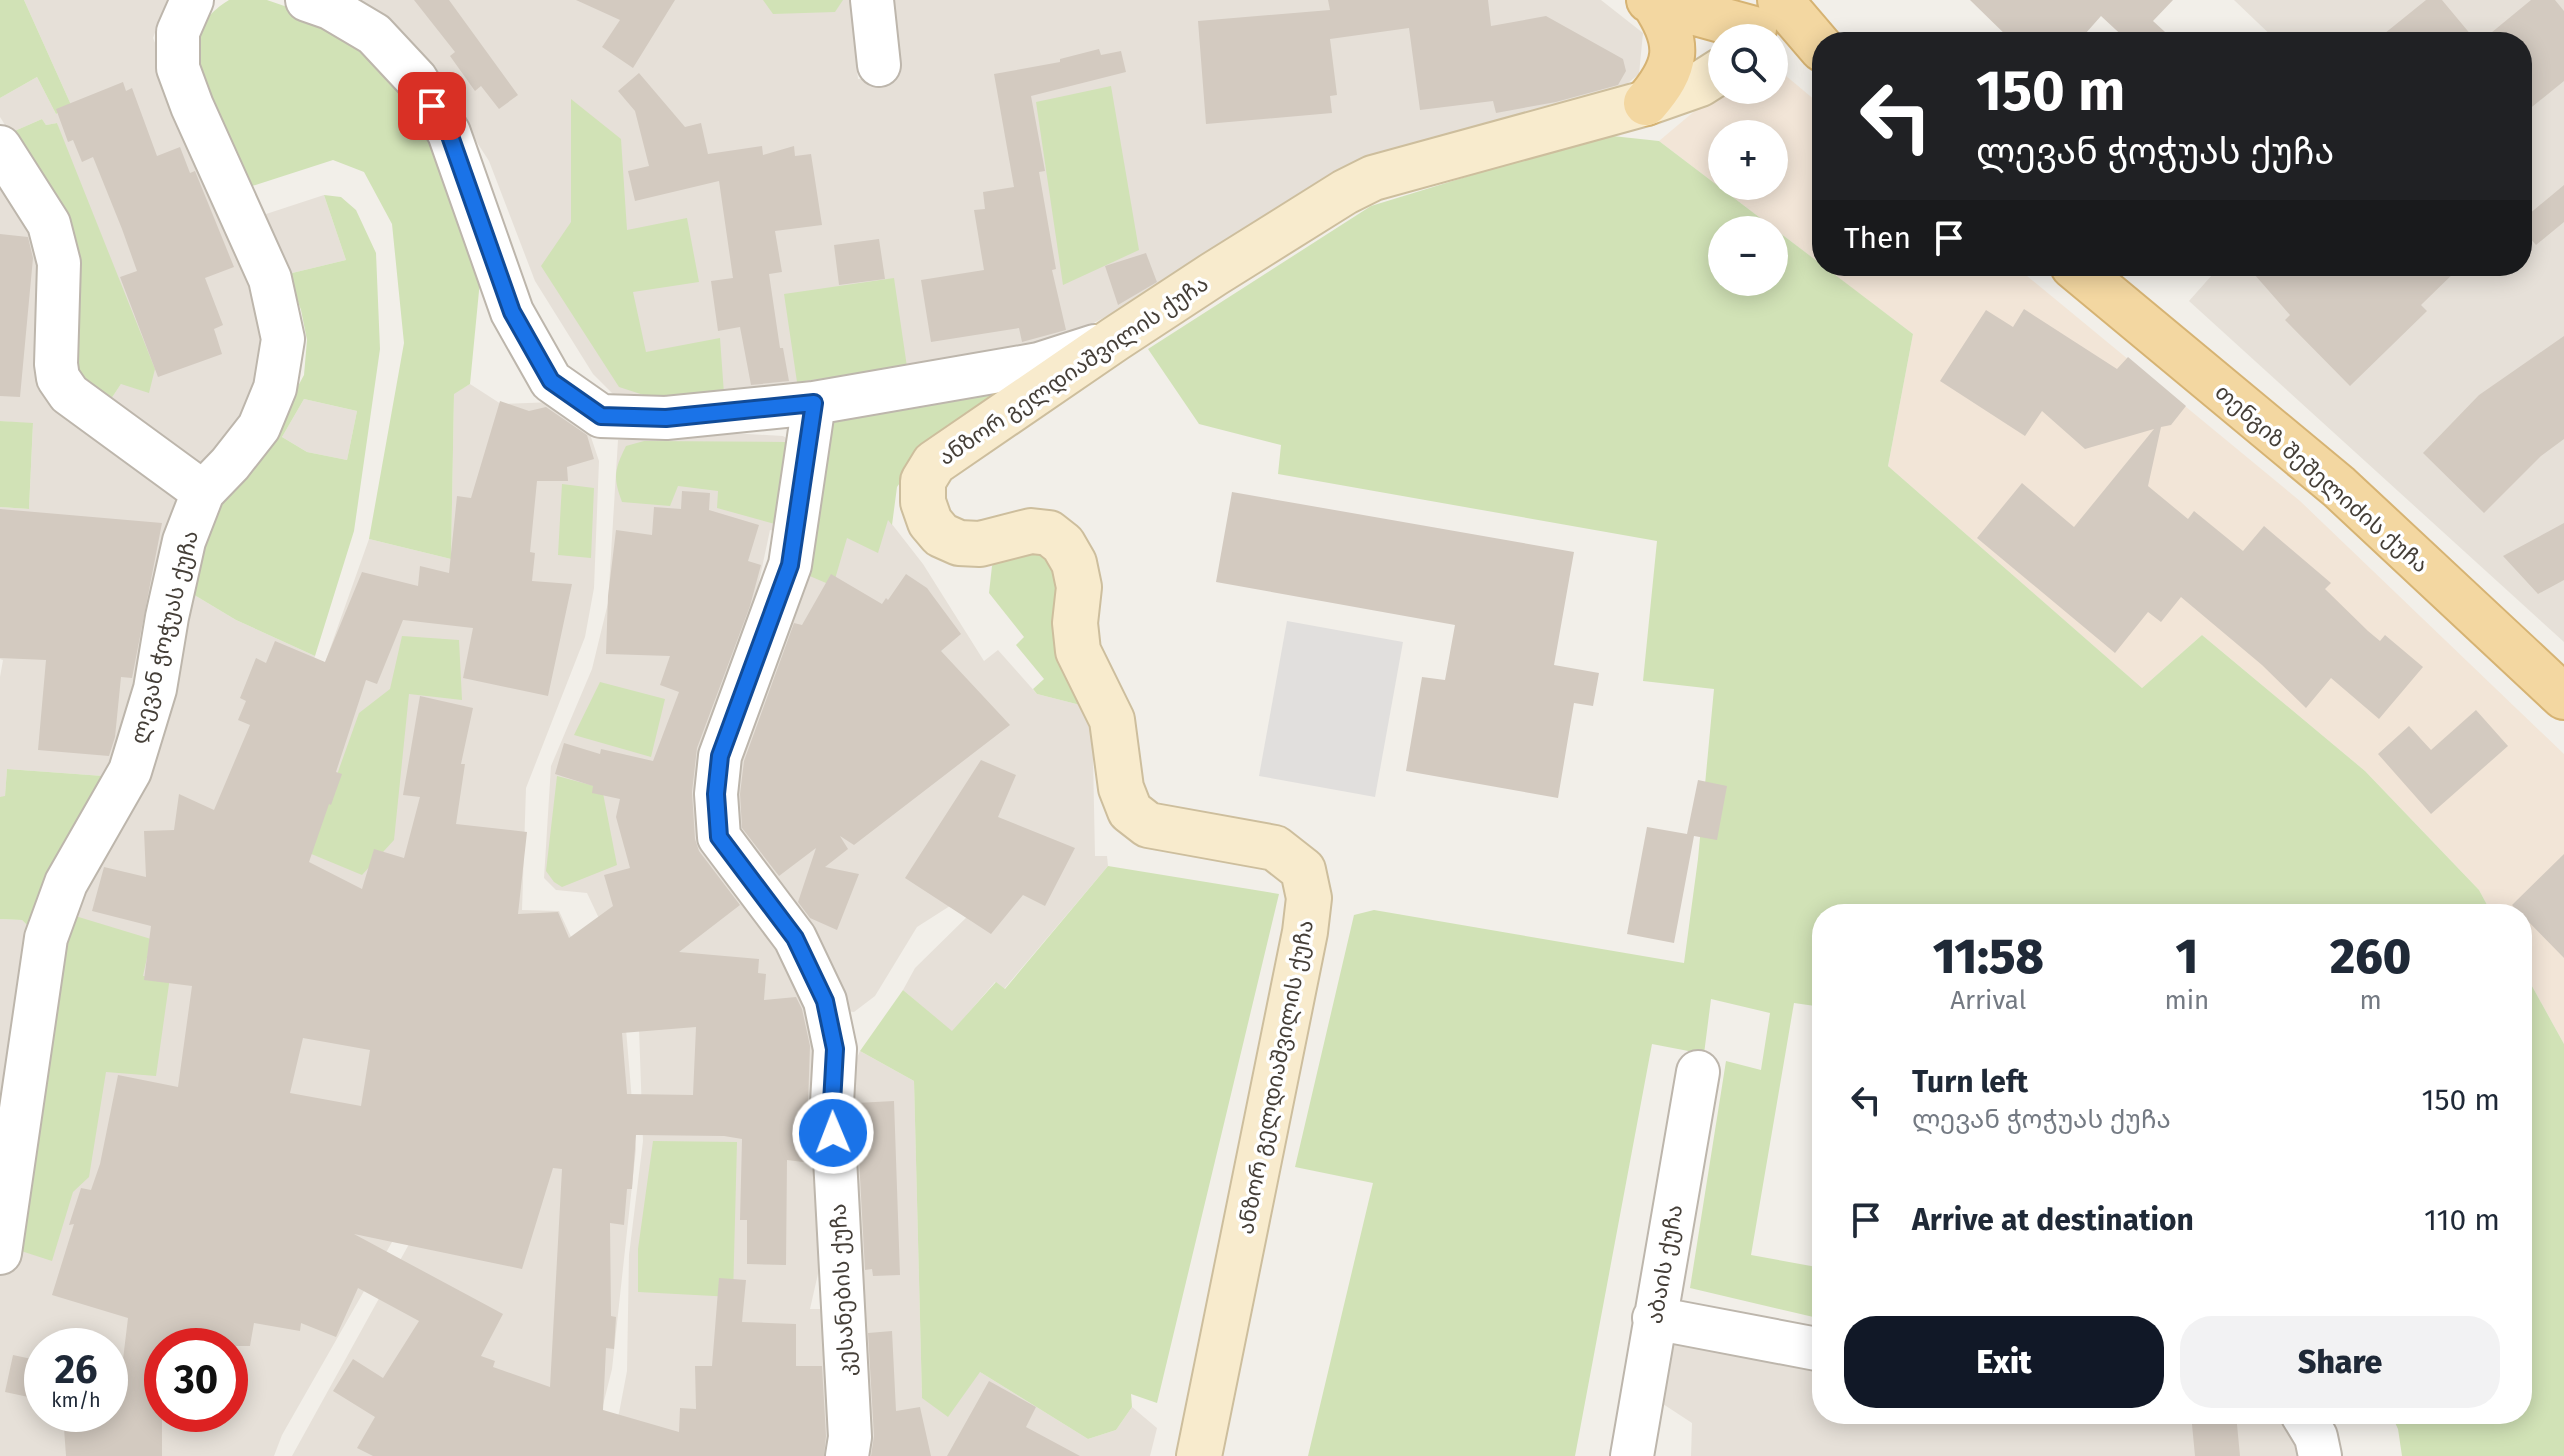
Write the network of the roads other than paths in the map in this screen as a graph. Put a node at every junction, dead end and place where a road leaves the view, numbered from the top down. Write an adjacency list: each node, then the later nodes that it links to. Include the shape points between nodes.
1 (192, 0): 19 (street, ლევან ჭოჭუას ქუჩა, via 178,32 178,68 270,279 283,339 275,388 259,427)
2 (307, 0): 18 (street, via 374,34 416,79 449,133 512,312 551,381 601,416 666,418)
3 (872, 0): 12 (street)
4 (1719, 0): 7 (main road)
5 (1651, 1): 6 (main road); 14 (main road, via 1669,25 1673,45 1662,84)
6 (1751, 24)
7 (1761, 24)
8 (1788, 36): 10 (main road)
9 (1788, 42): 11 (main road)
10 (1812, 45)
11 (1812, 60)
12 (879, 65)
13 (1708, 78): 14 (street, ანზორ გელდიაშვილის ქუჩა)
14 (1646, 103): 17 (street, ანზორ გელდიაშვილის ქუჩა, via 1373,178)
15 (0, 147): 19 (street, via 49,224 59,263 58,378 69,394)
16 (2085, 276): 20 (main road, თენგიზ შეშელიძის ქუჩა, via 2339,487)
17 (1115, 339): 18 (street, via 1039,364); 27 (street, ანზორ გელდიაშვილის ქუჩა, via 934,463 923,481 923,502 941,535 959,543 980,544 1031,531 1049,533 1063,544 1079,587 1078,651 1112,720 1121,788 1130,811 1148,825 1275,848 1303,870 1309,898 1305,932)
18 (814, 403): 26 (street, კესანების ქუჩა, via 790,565 720,756 716,794 719,837 795,938 825,1001 833,1037)
19 (203, 492): 22 (street, ლევან ჭოჭუას ქუჩა, via 184,541 155,689 130,771 66,883 46,938)
20 (2564, 697)
21 (1698, 1072): 23 (street, აბაის ქუჩა)
22 (0, 1253)
23 (1654, 1318): 24 (street); 28 (street, აბაის ქუჩა)
24 (1812, 1348)
25 (2308, 1424): 29 (street)
26 (847, 1456)
27 (1199, 1456)
28 (1632, 1456)
29 (2320, 1456)

